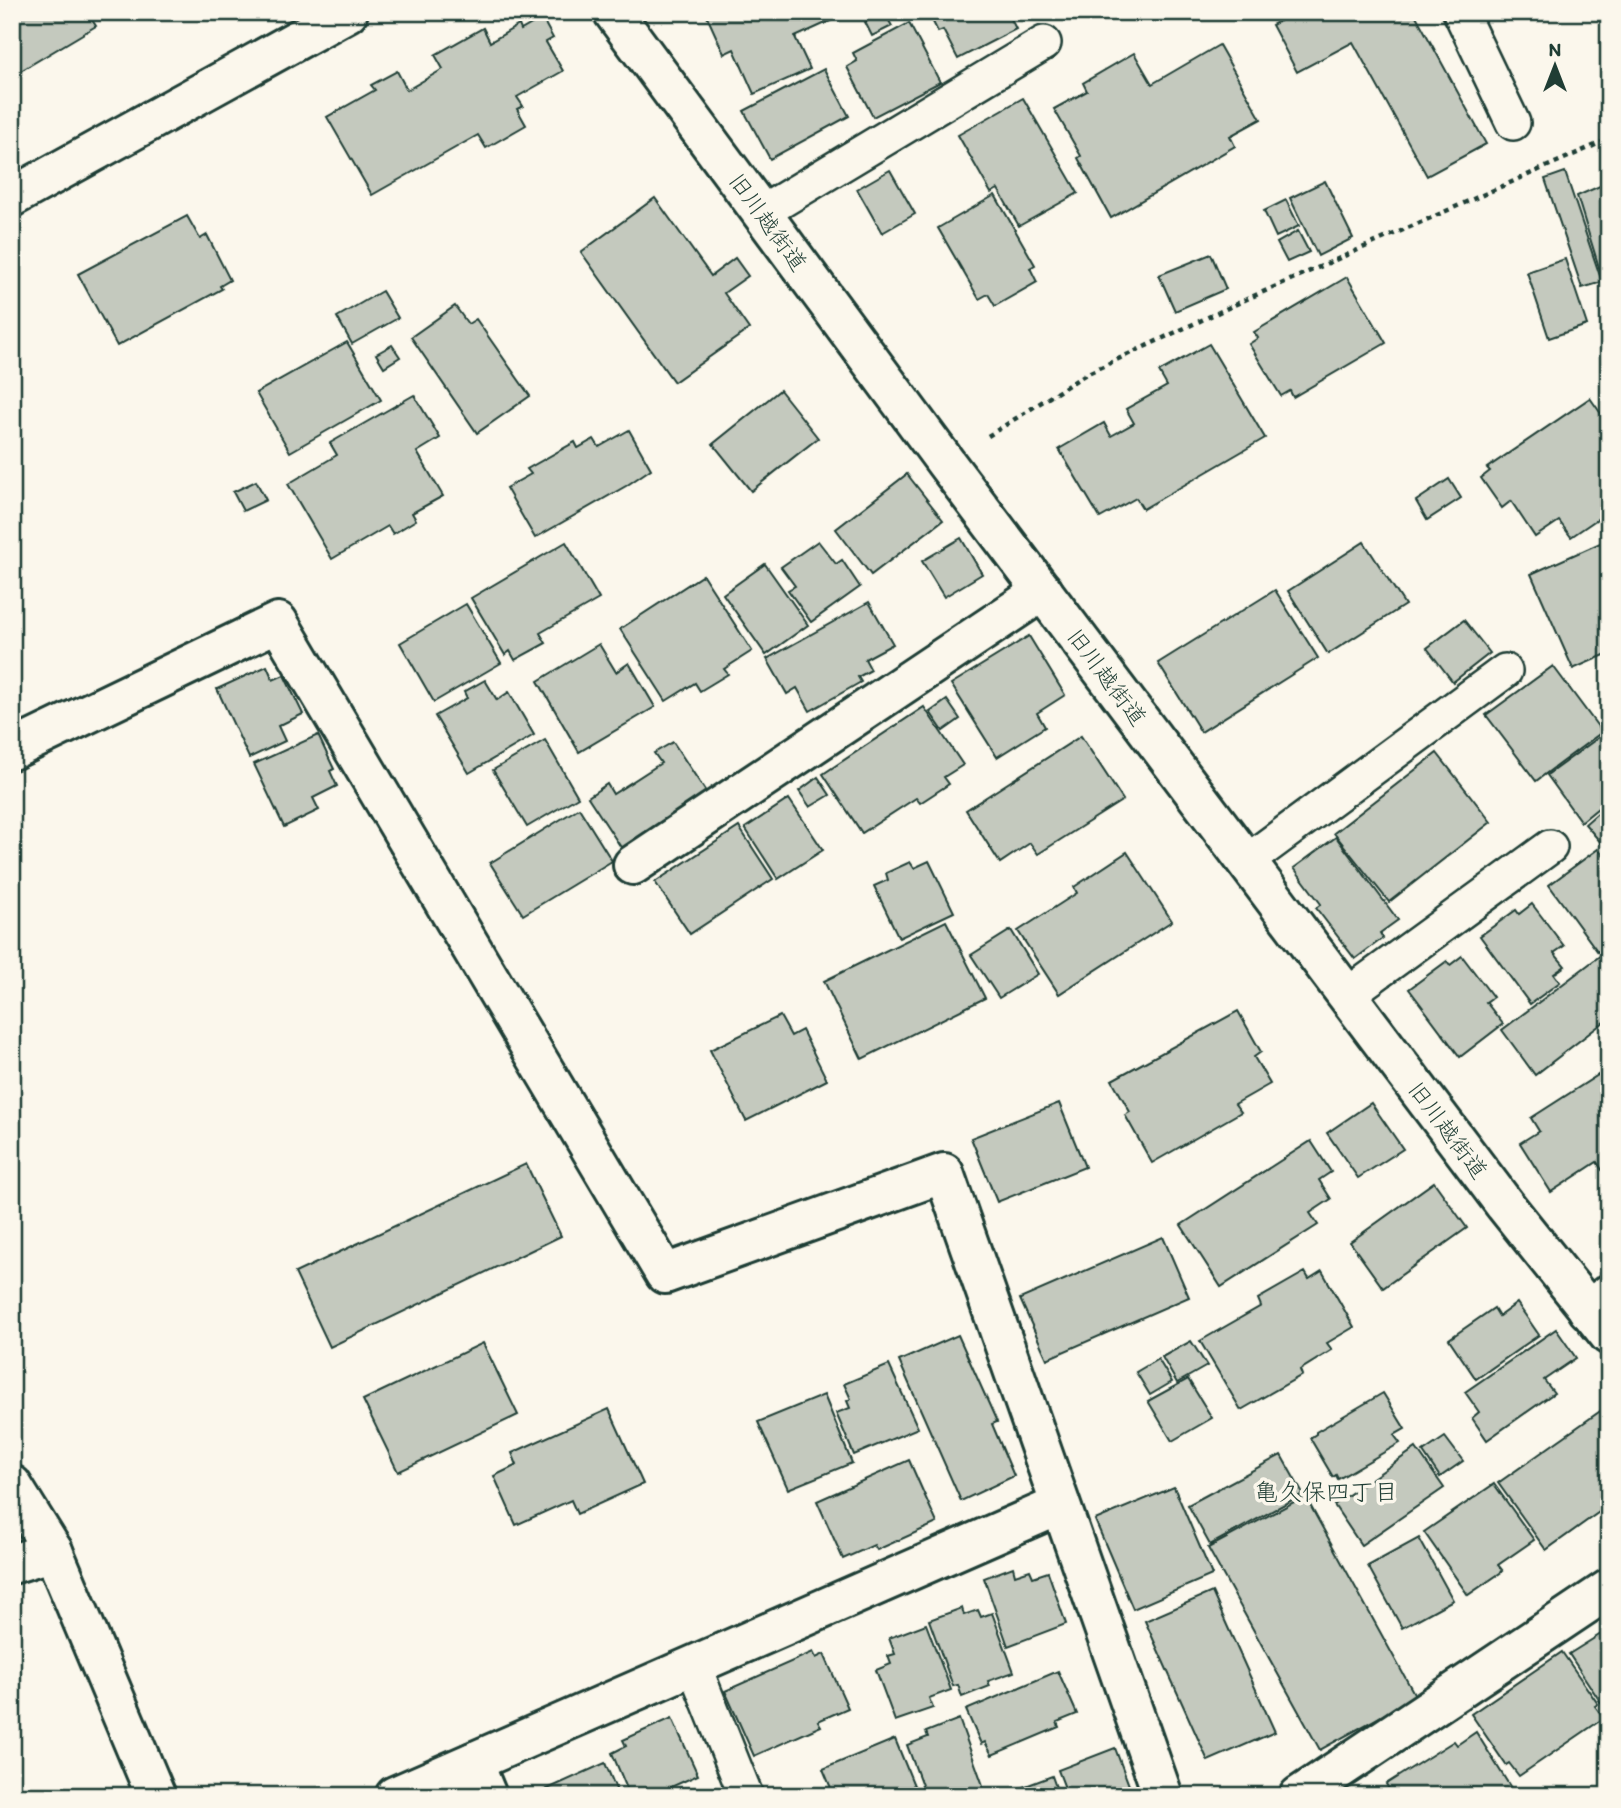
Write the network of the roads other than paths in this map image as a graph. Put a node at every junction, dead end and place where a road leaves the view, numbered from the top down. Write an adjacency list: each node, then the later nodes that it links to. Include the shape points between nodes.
1 (348, 12): 6 (street)
2 (613, 12): 7 (street, 旧川越街道)
3 (1460, 12): 5 (lane)
4 (1044, 44): 7 (lane)
5 (1513, 123)
6 (12, 197)
7 (761, 213): 8 (street, 旧川越街道)
8 (1043, 592): 12 (street, 旧川越街道); 13 (street)
9 (1506, 671): 12 (lane)
10 (12, 750): 17 (street, via 278,622 665,1274 944,1173)
11 (1550, 847): 14 (lane)
12 (1246, 862): 14 (street, 旧川越街道)
13 (633, 865)
14 (1347, 995): 15 (street, 旧川越街道, via 1506,1205)
15 (1602, 1313)
16 (12, 1485): 18 (street)
17 (1060, 1505): 21 (street); 26 (street)
18 (53, 1551): 19 (street); 23 (street)
19 (12, 1564)
20 (1609, 1588): 27 (street)
21 (694, 1666): 22 (street); 25 (lane)
22 (480, 1779): 24 (street)
23 (156, 1796)
24 (395, 1796)
25 (747, 1796)
26 (1163, 1796)
27 (1299, 1796)

